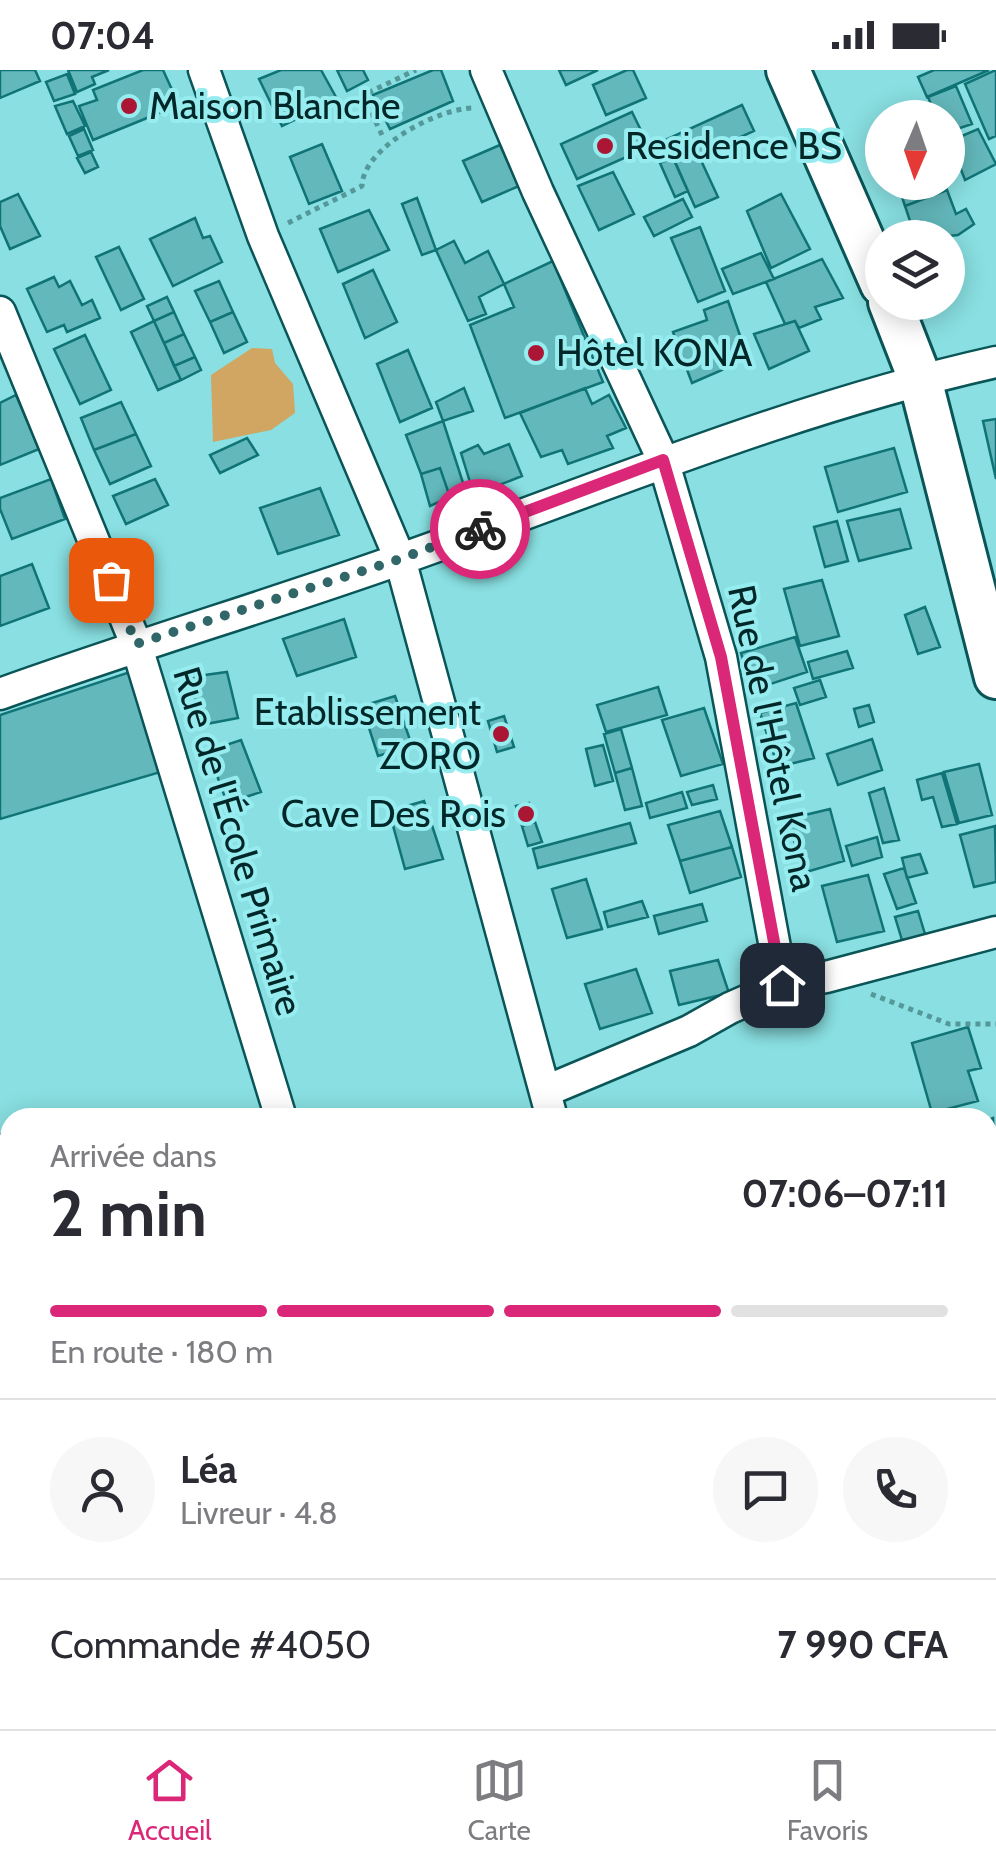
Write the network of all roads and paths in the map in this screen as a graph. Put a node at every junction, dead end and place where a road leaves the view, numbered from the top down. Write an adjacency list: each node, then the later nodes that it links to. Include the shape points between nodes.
1 (416, 70): 5 (path, via 362,95)
2 (486, 70): 6 (street, Rue de l'Hôtel Kona)
3 (788, 70): 8 (main road)
4 (214, 73): 7 (street)
5 (382, 135)
6 (514, 136): 7 (path, via 501,116 470,107 448,114 392,140 371,158 362,186); 13 (street, Rue de l'Hôtel Kona)
7 (263, 236): 14 (street)
8 (865, 245)
9 (0, 312): 15 (street, Rue de l'École Primaire)
10 (897, 320): 12 (main road)
11 (996, 362): 12 (street)
12 (920, 379): 13 (street); 16 (main road)
13 (663, 460): 14 (street); 20 (street, Rue de l'Hôtel Kona, via 721,657)
14 (400, 559): 15 (street); 22 (street)
15 (136, 644): 17 (street); 23 (street, Rue de l'École Primaire)
16 (996, 678)
17 (0, 694)
18 (996, 932): 19 (street)
19 (826, 977): 20 (street); 21 (path, via 949,1024)
20 (782, 985): 22 (street)
21 (996, 1024)
22 (549, 1104)
23 (278, 1108)

